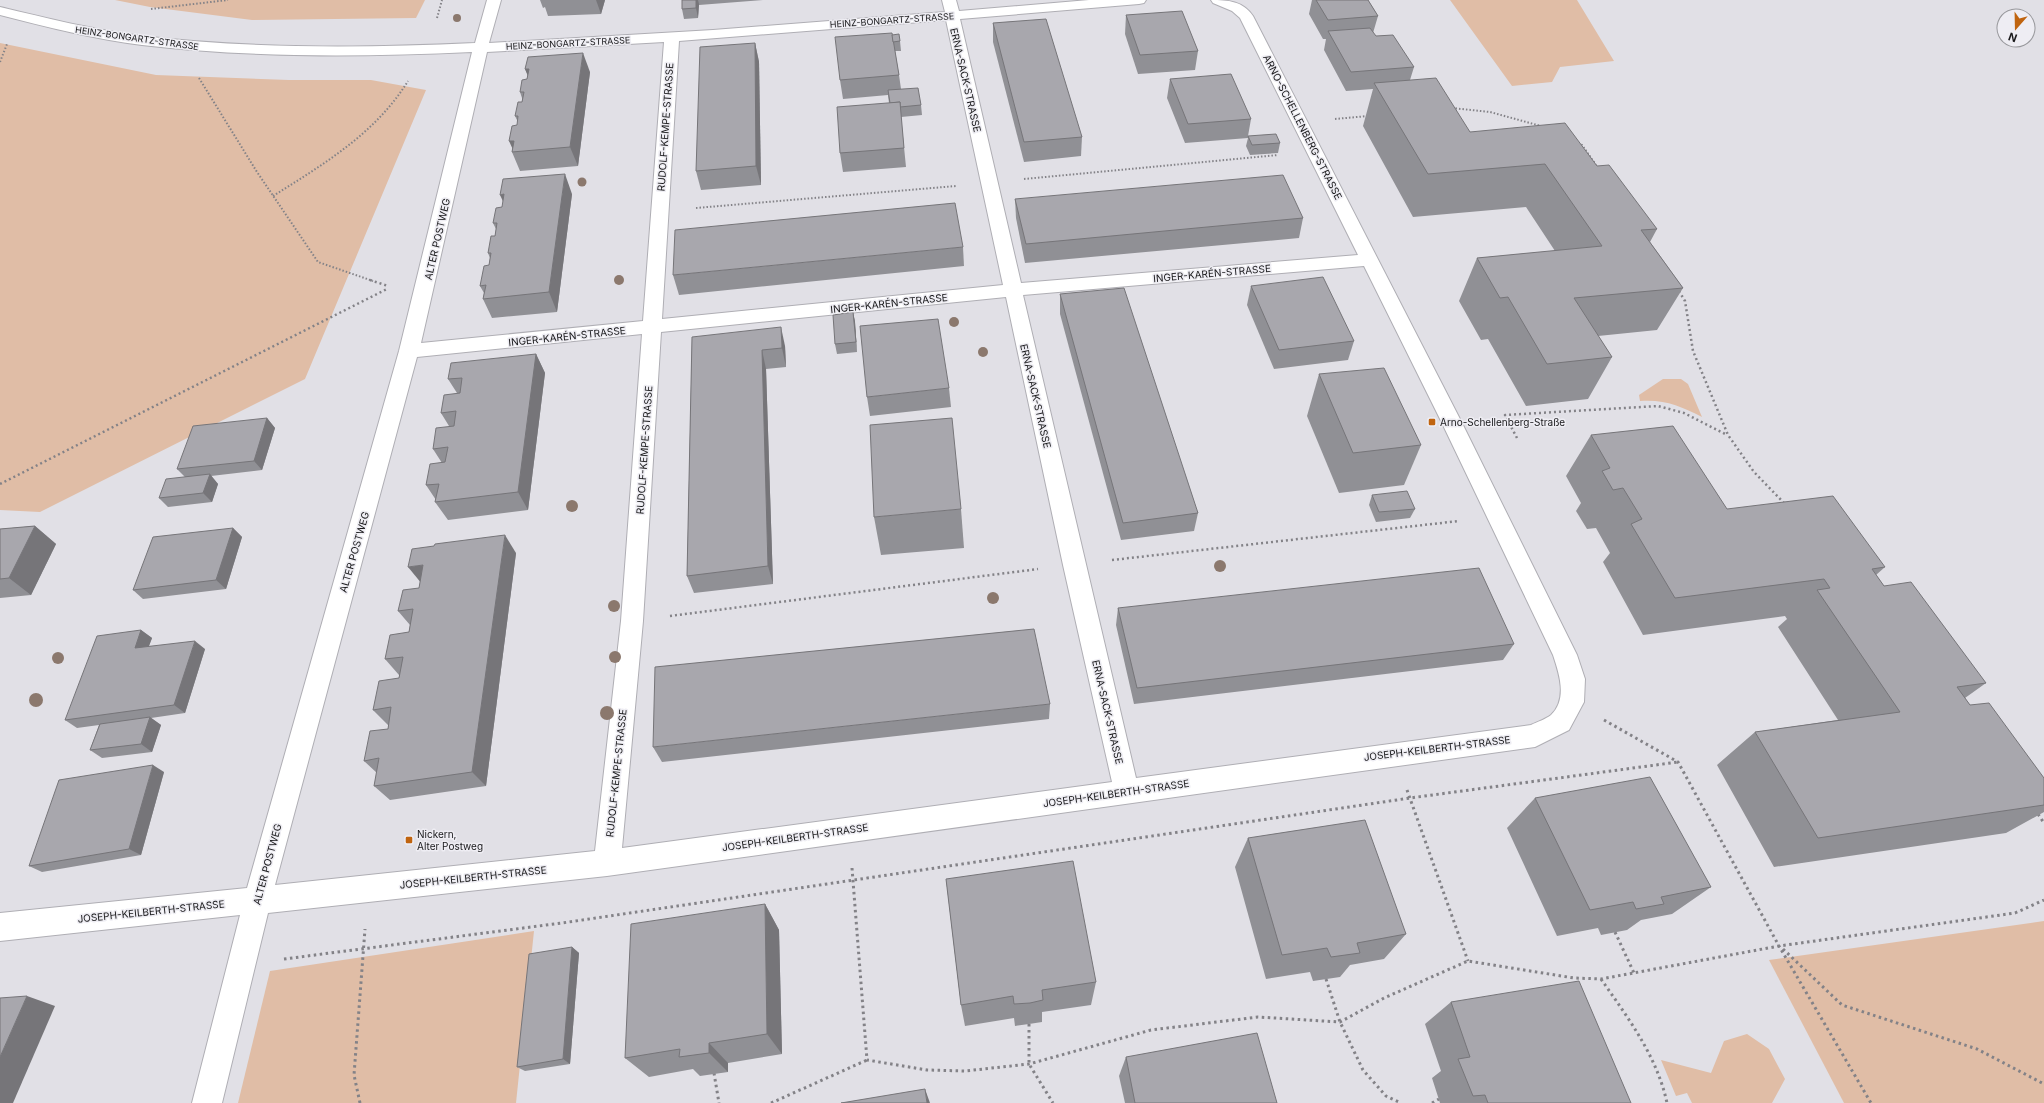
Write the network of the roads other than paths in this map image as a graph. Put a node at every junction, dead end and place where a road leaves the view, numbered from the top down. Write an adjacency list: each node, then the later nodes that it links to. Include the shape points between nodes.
1 (494, 0): 7 (street, ALTER POSTWEG)
2 (1139, 0): 4 (street, HEINZ-BONGARTZ-STRASSE)
3 (1218, 0): 8 (street, ARNO-SCHELLENBERG-STRASSE, via 1237,8 1246,16)
4 (950, 8): 6 (street, HEINZ-BONGARTZ-STRASSE); 9 (street, ERNA-SACK-STRASSE)
5 (0, 11): 7 (street, HEINZ-BONGARTZ-STRASSE, via 36,21 180,46 242,51)
6 (672, 37): 7 (street, HEINZ-BONGARTZ-STRASSE); 10 (street, RUDOLF-KEMPE-STRASSE)
7 (480, 48): 11 (street, ALTER POSTWEG)
8 (1370, 260): 9 (street, INGER-KARÉN-STRASSE); 12 (street, ARNO-SCHELLENBERG-STRASSE, via 1565,655 1573,679)
9 (1013, 290): 10 (street, INGER-KARÉN-STRASSE); 13 (street, ERNA-SACK-STRASSE)
10 (652, 328): 11 (street, INGER-KARÉN-STRASSE); 14 (street, RUDOLF-KEMPE-STRASSE, via 632,621)
11 (410, 352): 15 (street, ALTER POSTWEG)
12 (1572, 702): 13 (street, JOSEPH-KEILBERTH-STRASSE, via 1560,722 1535,736)
13 (1127, 792): 14 (street, JOSEPH-KEILBERTH-STRASSE)
14 (607, 863): 15 (street, JOSEPH-KEILBERTH-STRASSE)
15 (257, 900): 16 (street, JOSEPH-KEILBERTH-STRASSE); 17 (street, ALTER POSTWEG)
16 (0, 927)
17 (207, 1103)

